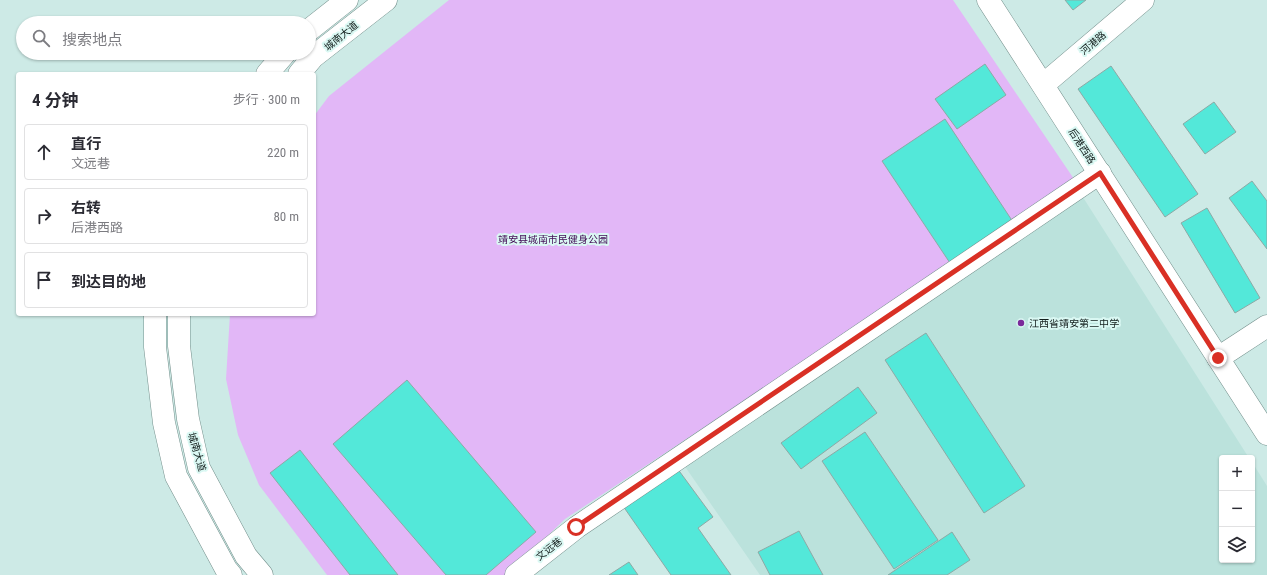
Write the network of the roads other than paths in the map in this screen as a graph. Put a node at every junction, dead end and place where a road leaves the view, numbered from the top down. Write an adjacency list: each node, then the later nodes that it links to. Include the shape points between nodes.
1 (347, 0): 5 (main road)
2 (386, 0): 6 (main road, 城南大道)
3 (988, 0): 11 (main road, 后港西路)
4 (1143, 0): 11 (main road, 河港路)
5 (316, 24)
6 (316, 55)
7 (279, 60): 9 (main road)
8 (311, 60): 10 (main road, 城南大道)
9 (269, 72)
10 (301, 72)
11 (1043, 85): 12 (main road, 后港西路)
12 (1100, 173): 16 (main road, 后港西路); 20 (main road, 文远巷, via 576,527)
13 (155, 316): 18 (main road, via 154,347 164,423 176,476)
14 (179, 316): 19 (main road, 城南大道, via 179,346 188,419 199,468 246,556)
15 (1267, 326): 16 (main road)
16 (1218, 358): 17 (main road, 后港西路)
17 (1267, 434)
18 (231, 575)
19 (262, 575)
20 (516, 575)

